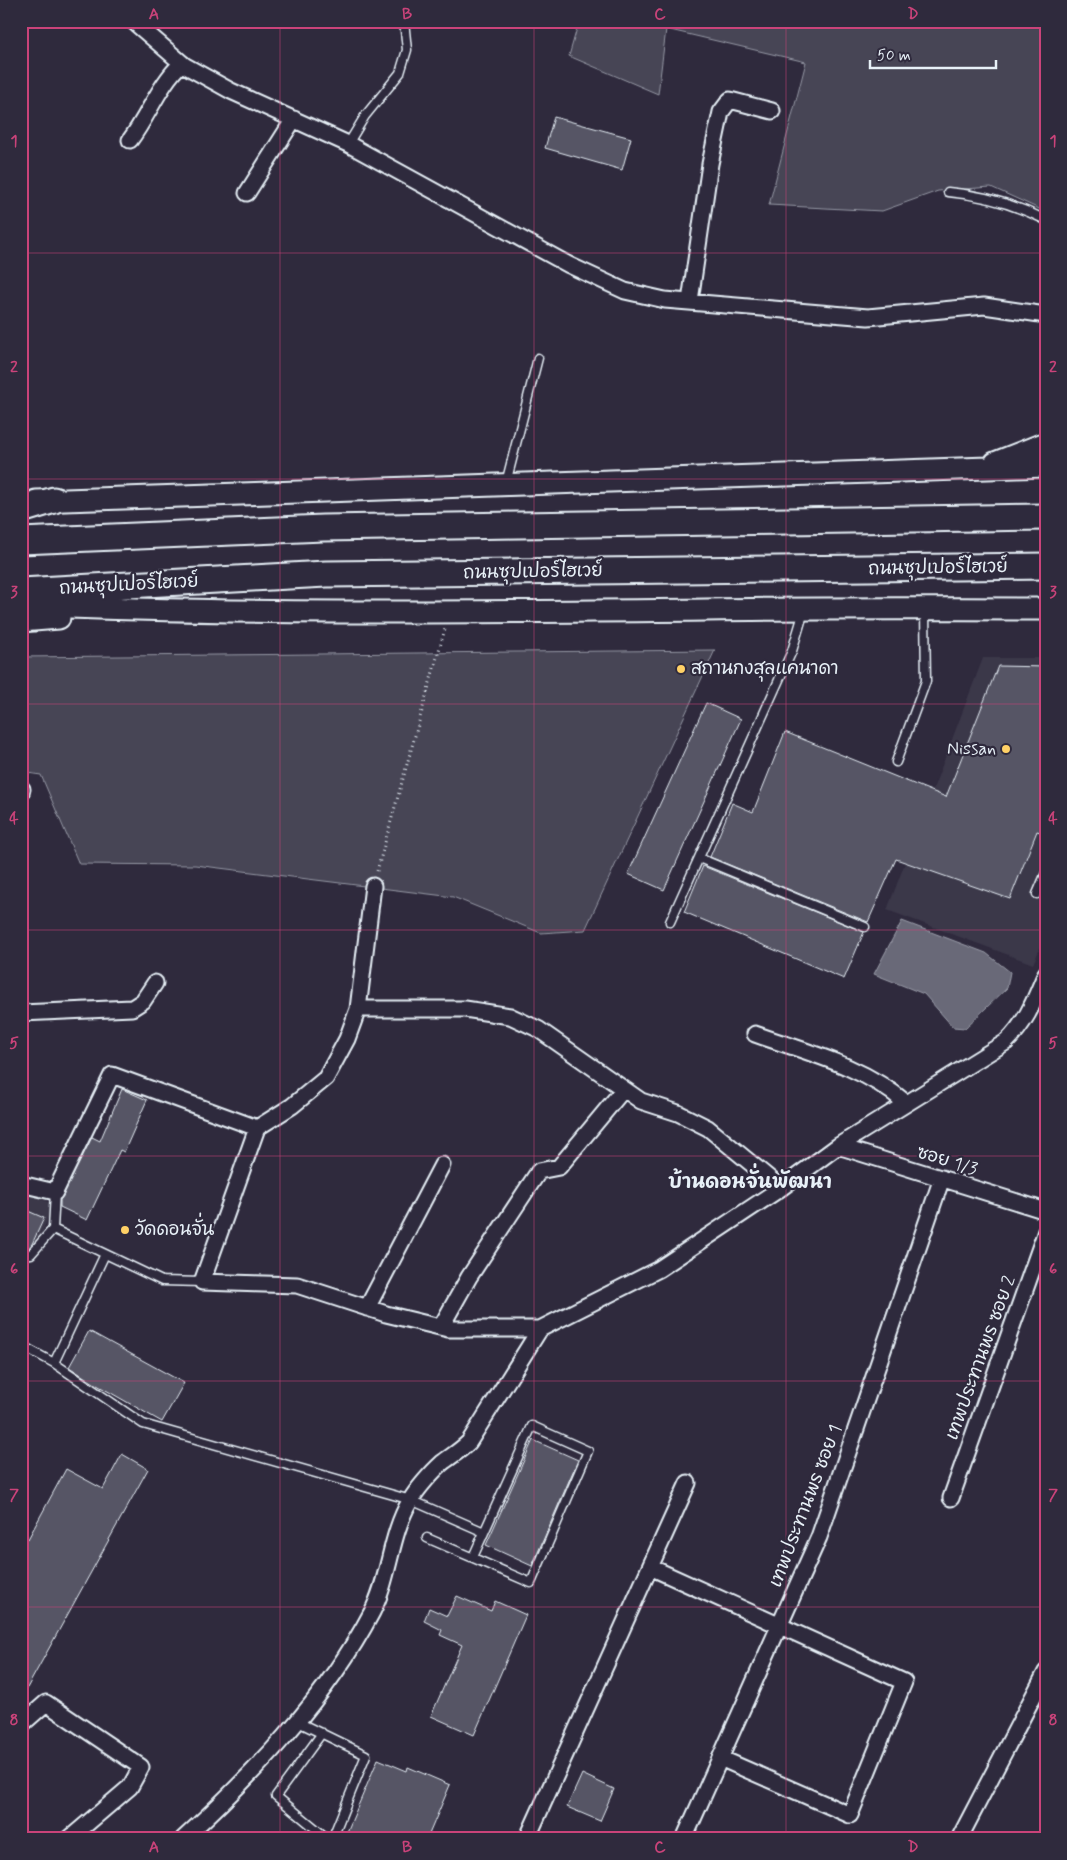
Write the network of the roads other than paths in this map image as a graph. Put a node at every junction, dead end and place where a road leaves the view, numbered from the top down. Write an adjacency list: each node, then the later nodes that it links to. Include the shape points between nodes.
1 (133, 21): 3 (street)
2 (404, 21): 7 (lane, via 407,50 400,73 365,116)
3 (182, 63): 5 (street, via 231,91); 6 (street, via 171,74)
4 (772, 111): 11 (street, via 730,100 721,112)
5 (294, 119): 7 (street); 9 (street)
6 (130, 140)
7 (348, 144): 11 (street, via 595,279 625,291 665,300)
8 (948, 192): 10 (lane, via 1003,201)
9 (247, 193)
10 (1046, 220)
11 (690, 301): 12 (street, via 868,317 984,306)
12 (1046, 315)
13 (538, 358): 17 (lane)
14 (1046, 443): 16 (main road)
15 (1046, 466): 16 (main road)
16 (986, 467): 17 (main road)
17 (505, 484): 18 (main road)
18 (54, 500): 19 (main road); 20 (highway)
19 (21, 502)
20 (21, 510)
21 (1046, 516): 22 (highway, via 323,528)
22 (21, 541)
23 (1046, 566): 24 (highway, ถนนซุปเปอร์ไฮเวย์, via 326,574)
24 (21, 592)
25 (21, 605): 29 (main road)
26 (925, 609): 27 (main road); 28 (main road); 32 (lane, via 926,681)
27 (1036, 609): 30 (main road)
28 (804, 610): 29 (main road, via 450,614); 33 (lane, via 792,651)
29 (146, 611): 31 (main road)
30 (1046, 614)
31 (21, 621)
32 (896, 762)
33 (699, 858): 37 (lane); 38 (lane)
34 (1046, 873): 36 (lane)
35 (373, 886): 41 (street)
36 (1036, 894)
37 (670, 922)
38 (865, 927)
39 (1046, 973): 45 (street, via 1030,1012 1006,1042)
40 (155, 983): 42 (street, via 143,1000 132,1008)
41 (358, 1009): 44 (street, via 464,1009 510,1016 538,1029); 46 (street, via 347,1039 326,1078 292,1106)
42 (21, 1013)
43 (754, 1034): 45 (street, via 852,1069 891,1089)
44 (623, 1090): 51 (street, via 641,1101 708,1128); 60 (street, via 559,1167 539,1171 468,1277)
45 (906, 1102): 47 (street)
46 (257, 1128): 52 (street, via 112,1075); 58 (street)
47 (838, 1146): 49 (street, ซอย 1/3); 51 (street)
48 (442, 1166): 59 (street)
49 (942, 1178): 53 (street, ซอย 1/3); 71 (street, เทพประทานพร ซอย 1, via 819,1537)
50 (21, 1184): 52 (street)
51 (781, 1188): 61 (street, via 659,1269)
52 (55, 1192): 54 (lane)
53 (1046, 1211)
54 (54, 1230): 56 (lane); 57 (lane, via 31,1254)
55 (1046, 1231): 65 (street, เทพประทานพร ซอย 2)
56 (105, 1254): 58 (lane, via 162,1281); 63 (lane)
57 (21, 1255)
58 (202, 1282): 59 (street, via 297,1285)
59 (367, 1308): 60 (street)
60 (441, 1327): 61 (street)
61 (540, 1329): 66 (street, via 469,1442 458,1454 442,1463)
62 (21, 1345): 63 (lane)
63 (54, 1363): 66 (lane, via 143,1424)
64 (688, 1483): 70 (street)
65 (951, 1498)
66 (411, 1500): 67 (lane); 73 (street, via 373,1611)
67 (484, 1532): 69 (lane); 69 (lane, via 532,1426 588,1451 531,1583)
68 (427, 1538): 69 (lane)
69 (473, 1558)
70 (650, 1567): 71 (street); 80 (street)
71 (780, 1626): 76 (street, เทพประทานพร ซอย 1); 76 (street, via 904,1682 850,1815)
72 (1046, 1672): 82 (street)
73 (298, 1722): 75 (lane); 78 (street)
74 (21, 1725): 77 (street, via 46,1703 141,1767 130,1787)
75 (322, 1734): 79 (lane, via 366,1755); 79 (lane, via 276,1796)
76 (720, 1758): 81 (street, เทพประทานพร ซอย 1)
77 (69, 1839)
78 (183, 1839)
79 (330, 1839)
80 (527, 1839)
81 (684, 1839)
82 (959, 1839)

